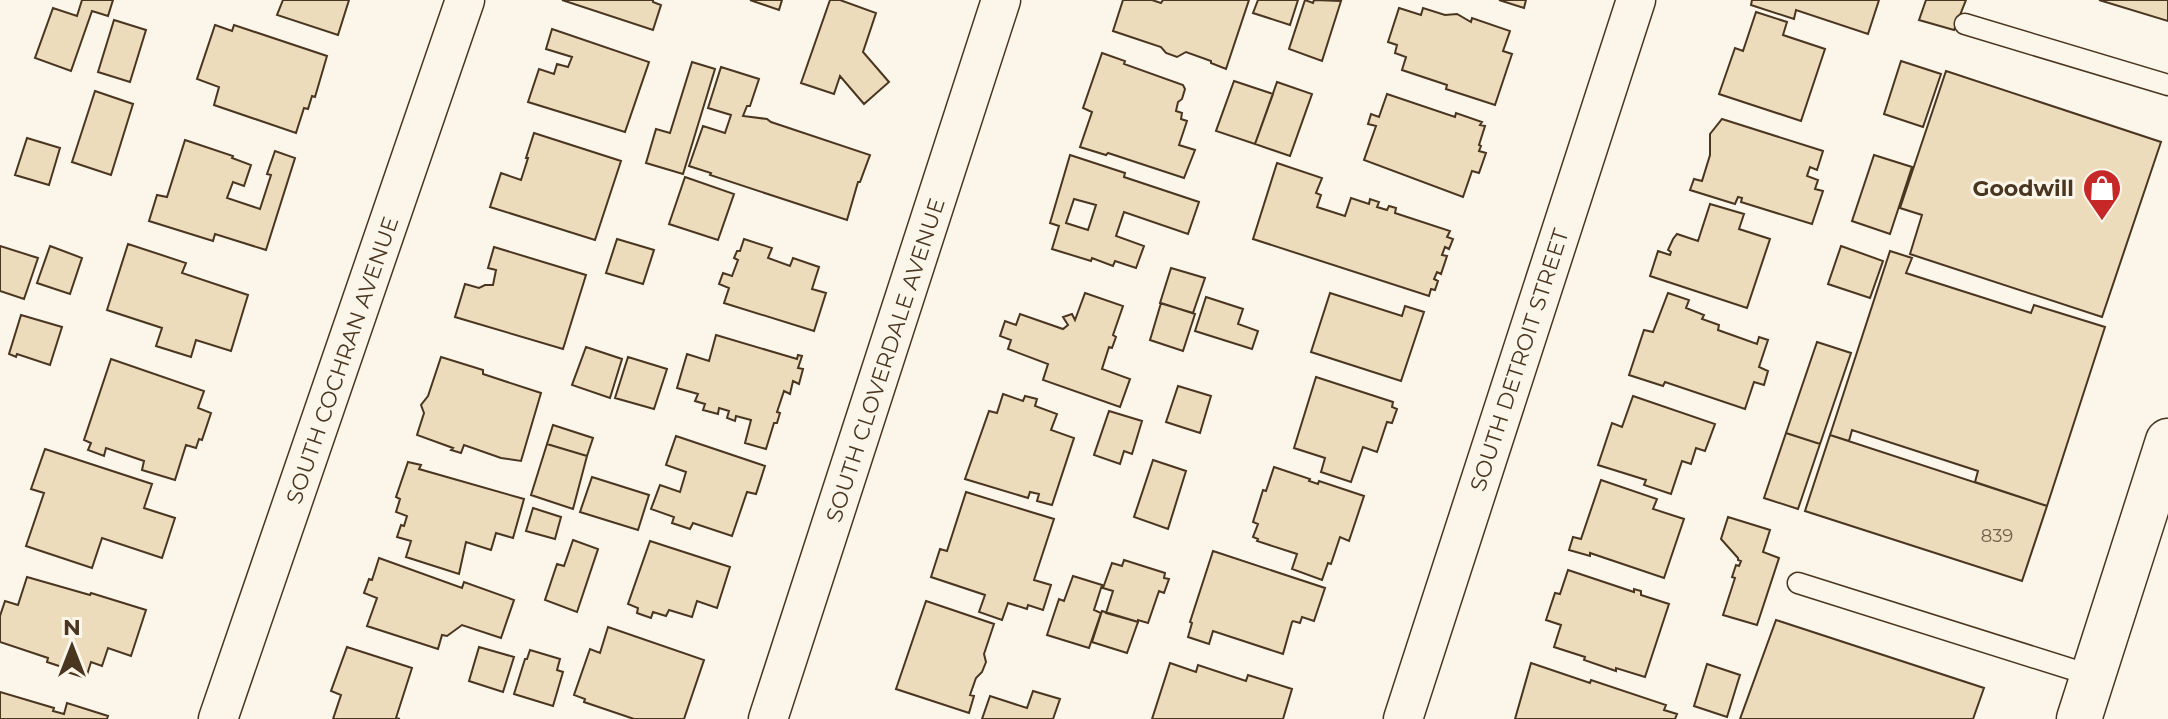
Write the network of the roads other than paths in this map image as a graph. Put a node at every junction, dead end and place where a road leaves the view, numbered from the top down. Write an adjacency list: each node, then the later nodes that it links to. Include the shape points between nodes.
1 (465, 0): 9 (street, SOUTH COCHRAN AVENUE)
2 (1001, 0): 10 (street, SOUTH CLOVERDALE AVENUE)
3 (1636, 0): 11 (street, SOUTH DETROIT STREET)
4 (1965, 24): 5 (lane)
5 (2168, 85)
6 (2168, 441): 8 (main road)
7 (1798, 583): 8 (lane)
8 (2093, 676): 12 (main road)
9 (218, 719)
10 (768, 719)
11 (1403, 719)
12 (2079, 719)

